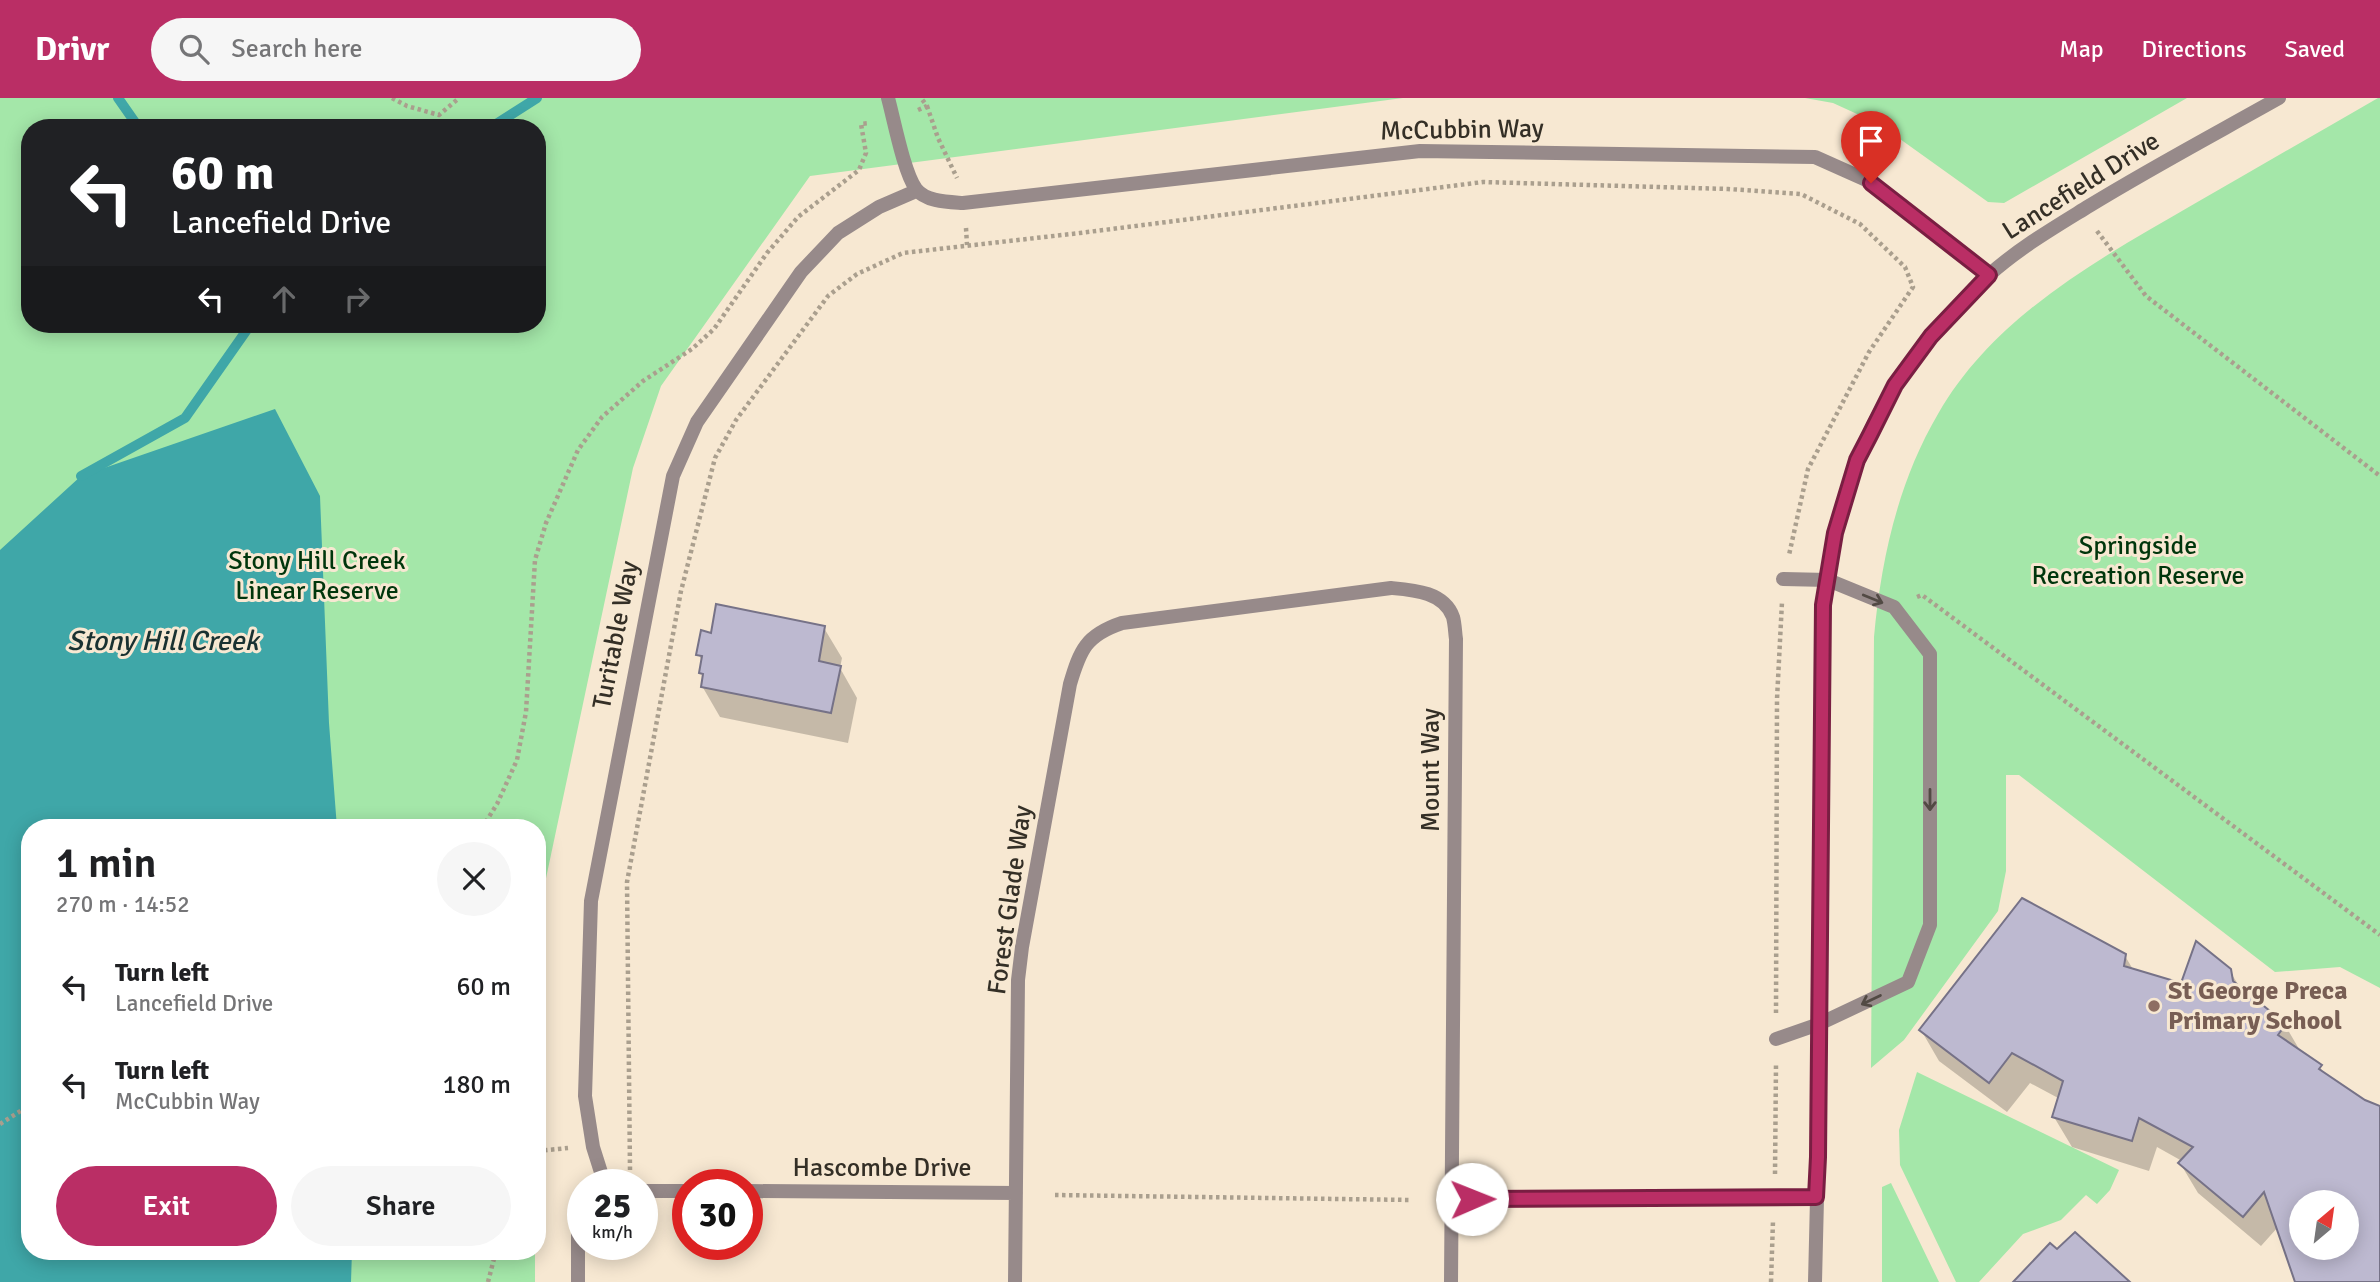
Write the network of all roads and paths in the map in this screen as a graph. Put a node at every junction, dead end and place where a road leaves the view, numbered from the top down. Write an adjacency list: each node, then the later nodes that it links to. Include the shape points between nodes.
1 (392, 98): 2 (path, via 439,115)
2 (459, 98)
3 (888, 98): 5 (street)
4 (2279, 98): 7 (street, Lancefield Drive)
5 (894, 121): 6 (street); 14 (path, via 861,124 866,153 859,170 798,218 714,328 692,349 643,380 602,417 578,450 535,560 526,712 517,760)
6 (916, 191): 8 (street, McCubbin Way, via 935,200 963,203 1420,151 1815,157 1871,183); 20 (street, Turitable Way, via 879,206 838,233 800,272 697,422 673,476 590,901 585,1096)
7 (2083, 209): 8 (street, Lancefield Drive); 9 (path, via 2146,296)
8 (1989, 275): 11 (street, Lancefield Drive, via 1931,336 1895,385 1857,460 1835,533)
9 (2380, 476)
10 (1783, 579): 11 (street); 17 (path, via 1777,699); 21 (path, via 1808,469 1869,352 1913,287 1905,267 1860,224 1801,194 1483,182 916,252 857,274 828,296 736,420 715,458 685,578 627,882)
11 (1828, 580): 12 (street, one-way to 12); 16 (street, Lancefield Drive, via 1823,605)
12 (1894, 607): 15 (path, via 1922,595); 16 (street, one-way to 16, via 1930,654 1930,925 1908,982)
13 (1109, 627): 23 (street, Forest Glade Way, via 1085,643 1070,684 1022,947); 28 (street, Mount Way, via 1391,588 1430,595 1443,602 1453,617)
14 (488, 819)
15 (2380, 935)
16 (1819, 1024): 17 (street); 26 (street, Lancefield Drive)
17 (1776, 1039): 25 (path)
18 (21, 1111): 19 (path)
19 (0, 1124)
20 (600, 1169)
21 (630, 1169)
22 (763, 1191): 23 (street, Hascombe Drive)
23 (1016, 1194): 33 (street, Forest Glade Way)
24 (1055, 1195): 27 (path)
25 (1774, 1196): 26 (street); 28 (street); 35 (path)
26 (1816, 1197): 36 (street, Lancefield Drive)
27 (1411, 1199)
28 (1451, 1200): 34 (street, Mount Way)
29 (494, 1260): 31 (path)
30 (578, 1260): 32 (street)
31 (488, 1282)
32 (578, 1282)
33 (1015, 1282)
34 (1451, 1282)
35 (1771, 1282)
36 (1815, 1282)

